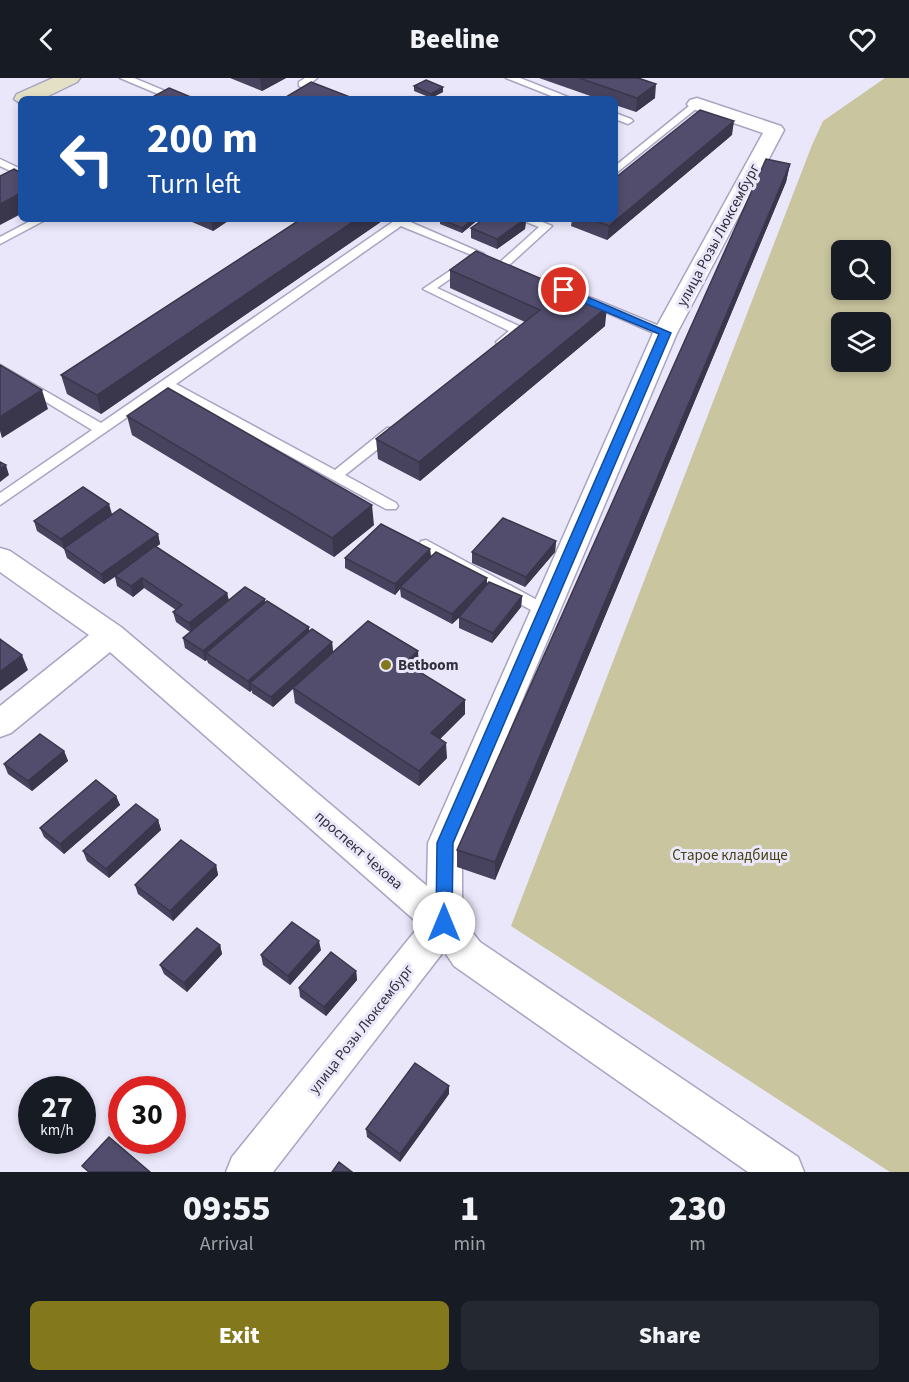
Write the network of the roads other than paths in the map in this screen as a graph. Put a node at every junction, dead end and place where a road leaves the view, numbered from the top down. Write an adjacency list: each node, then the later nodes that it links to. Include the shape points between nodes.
1 (70, 78): 5 (main road)
2 (125, 78): 6 (lane)
3 (312, 78): 7 (lane, via 302,84)
4 (511, 78): 8 (lane)
5 (32, 96)
6 (171, 96)
7 (334, 96)
8 (560, 96)
9 (697, 104): 13 (lane); 22 (street, улица Розы Люксембург, via 774,130)
10 (618, 117): 11 (lane)
11 (628, 121)
12 (0, 162): 14 (lane)
13 (618, 169)
14 (18, 171)
15 (36, 222): 19 (lane)
16 (399, 222): 25 (lane)
17 (406, 222): 20 (lane)
18 (551, 223): 20 (lane)
19 (0, 241)
20 (495, 262): 23 (lane, via 429,290 517,330)
21 (579, 297): 22 (lane)
22 (665, 333): 33 (street, улица Розы Люксембург)
23 (490, 352)
24 (0, 369): 27 (lane)
25 (167, 384): 27 (lane); 28 (lane)
26 (399, 425): 28 (lane)
27 (101, 429): 29 (lane)
28 (336, 476): 30 (lane)
29 (0, 500)
30 (391, 506)
31 (426, 545): 33 (lane)
32 (0, 558): 34 (street, проспект Чехова)
33 (545, 611): 36 (street, улица Розы Люксембург, via 445,843)
34 (110, 635): 35 (street); 36 (street, проспект Чехова)
35 (0, 724)
36 (444, 923): 37 (street, улица Розы Люксембург); 38 (street, проспект Чехова, via 467,954)
37 (247, 1172)
38 (783, 1172)

